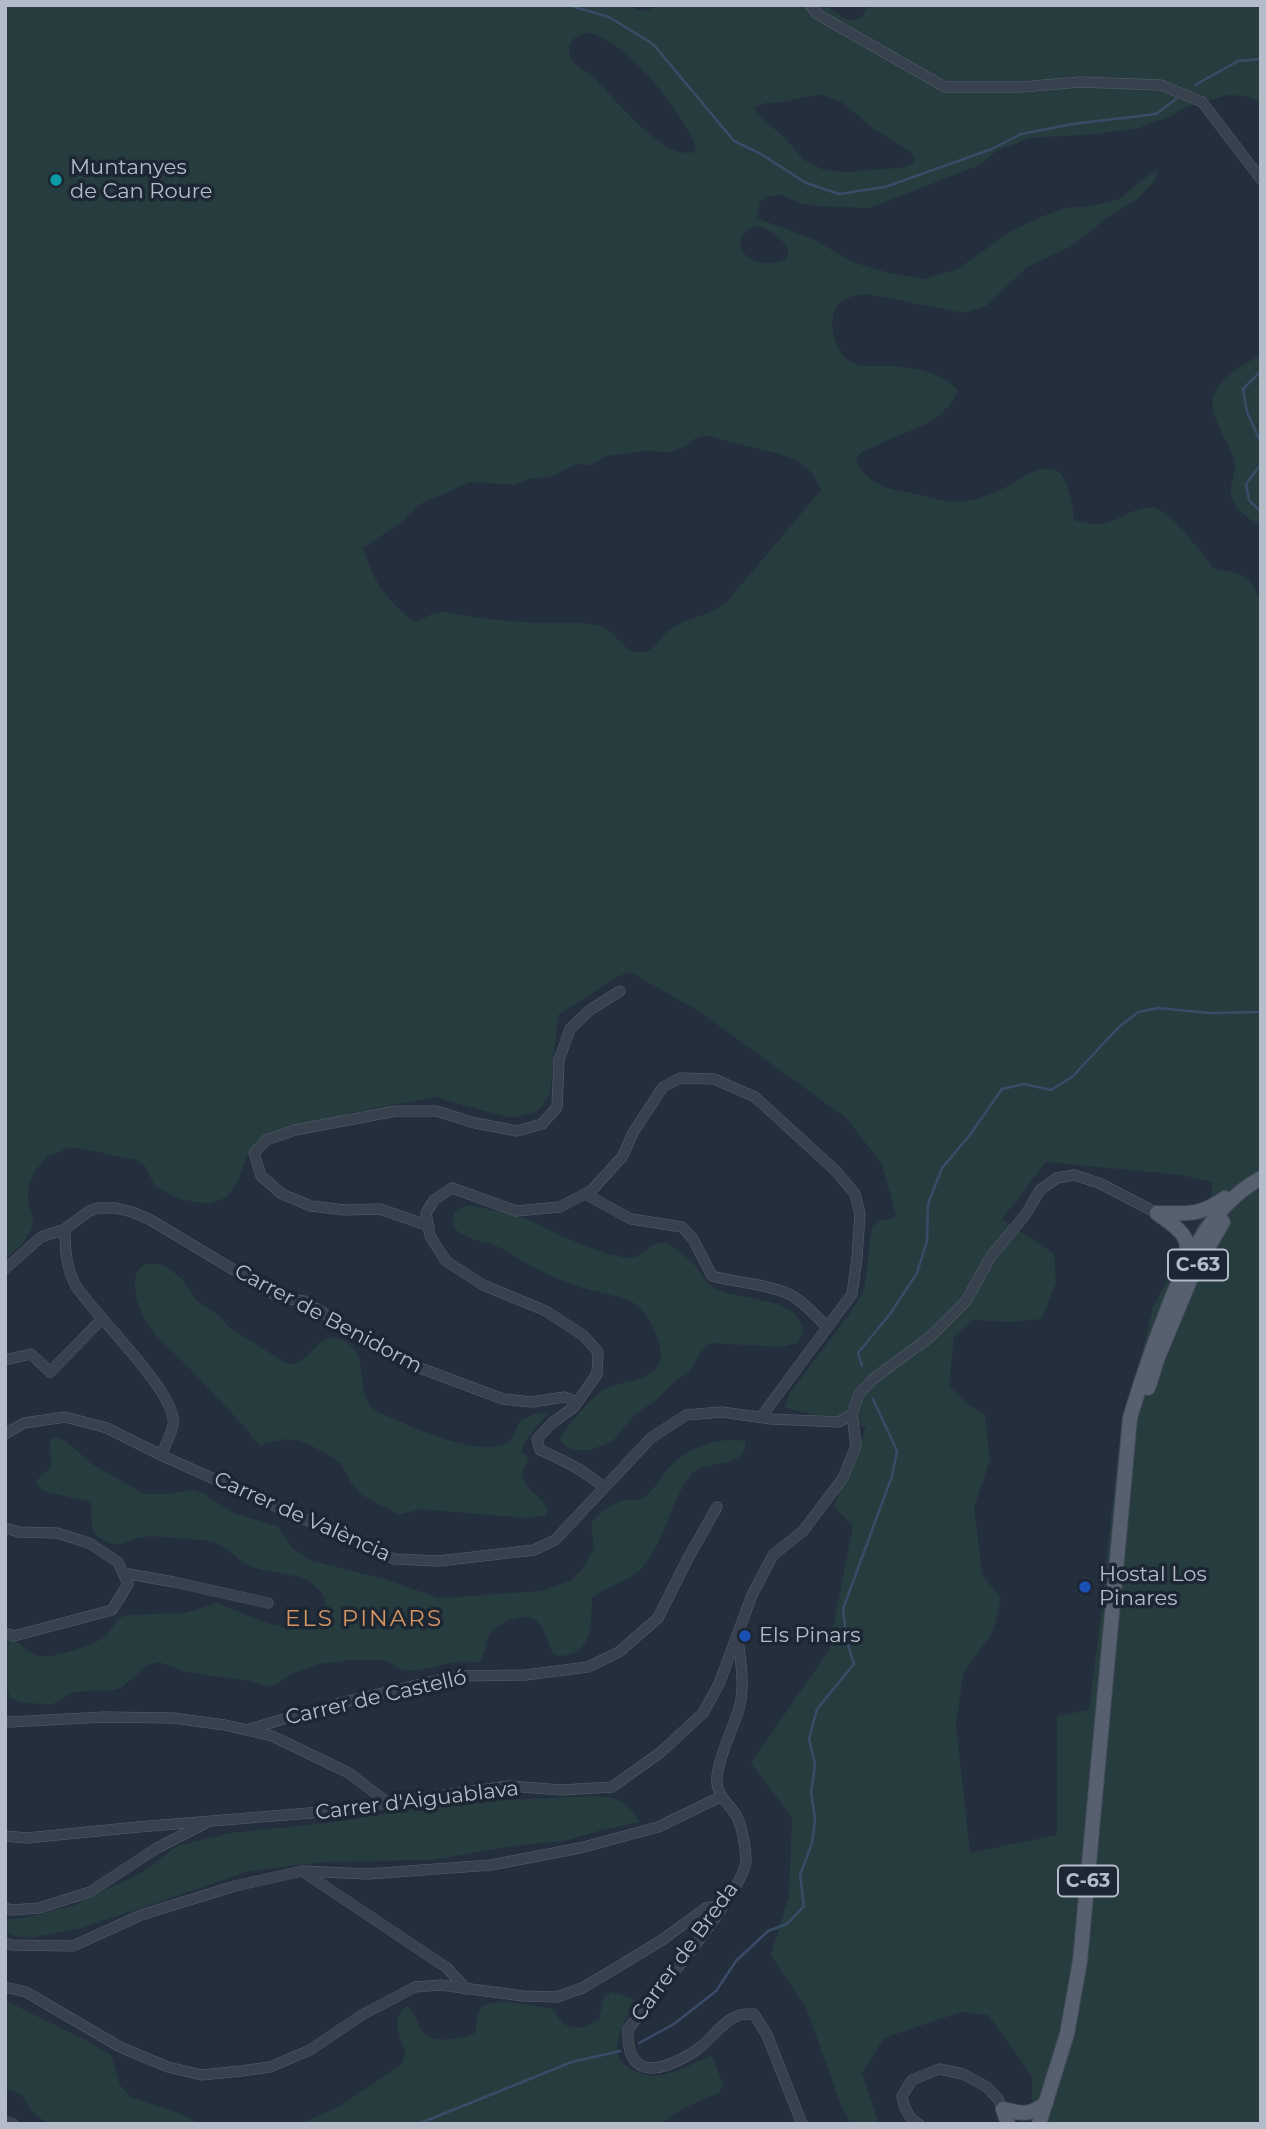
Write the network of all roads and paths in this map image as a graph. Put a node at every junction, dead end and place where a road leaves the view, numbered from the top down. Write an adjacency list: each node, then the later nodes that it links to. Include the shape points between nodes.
1 (810, 5): 2 (street, via 817,15 945,87 1080,82 1161,85 1202,102)
2 (1261, 179)
3 (620, 991): 10 (street, via 570,1030 559,1060 557,1107 542,1124 517,1131 436,1111 396,1111 295,1130 266,1140 254,1153 261,1176 282,1194 311,1206 380,1209)
4 (1261, 1175): 9 (main road, C-63, via 1209,1209); 12 (main road, C-63)
5 (1261, 1184): 12 (main road, C-63)
6 (1261, 1189): 16 (main road, C-63, via 1218,1228 1193,1273)
7 (585, 1194): 10 (street, via 560,1207 516,1211 452,1188 434,1200 426,1213); 15 (street, via 631,1219 682,1227 712,1276 790,1295); 15 (street, via 622,1157 663,1087 680,1077 714,1079 755,1097 855,1194 860,1214 852,1294)
8 (1157, 1213): 9 (main road, C-63); 12 (main road, C-63); 19 (street, via 1099,1183 1074,1175 1057,1178 1040,1190 991,1256 966,1301 930,1337 873,1379 859,1394)
9 (1189, 1214): 12 (main road); 12 (main road, C-63, via 1205,1220)
10 (429, 1226): 18 (street, via 446,1261 483,1285 546,1311 584,1336 598,1352 597,1374)
11 (65, 1229): 13 (street, Carrer de Benidorm, via 41,1237); 14 (street, via 65,1258 76,1285); 18 (street, Carrer de Benidorm, via 97,1208 132,1212 279,1297 304,1301 420,1368 503,1399 531,1402 565,1397)
12 (1195, 1234): 16 (main road, C-63); 22 (main road, C-63, via 1145,1365 1130,1419)
13 (5, 1269)
14 (102, 1319): 17 (street, via 50,1372 31,1354); 23 (street, via 167,1399 174,1423)
15 (827, 1327): 20 (street)
16 (1158, 1357): 22 (main road, C-63)
17 (5, 1360)
18 (577, 1402): 24 (street, via 537,1439 540,1450 575,1466)
19 (852, 1414): 20 (street, Carrer de València, via 839,1422); 30 (street, Carrer d'Aiguablava, via 856,1446 843,1478 803,1531 773,1555 752,1595)
20 (761, 1417): 24 (street, Carrer de València, via 722,1412 686,1415 651,1438)
21 (5, 1434): 23 (street, Carrer de València, via 24,1423 65,1417 107,1428)
22 (1129, 1445): 43 (main road, C-63, via 1080,1961 1067,2034)
23 (161, 1455): 24 (street, Carrer de València, via 394,1559 439,1562 534,1550 555,1541)
24 (603, 1487)
25 (717, 1507): 32 (street, Carrer de Castelló, via 658,1618 619,1652 588,1667 525,1675 455,1676)
26 (5, 1528): 27 (street, via 57,1533 89,1543 118,1562)
27 (123, 1573): 28 (street); 29 (street, via 128,1584 112,1610 13,1636)
28 (268, 1603)
29 (5, 1633)
30 (738, 1637): 33 (street, via 740,1706 717,1777); 34 (street, Carrer d'Aiguablava, via 704,1713 612,1787 509,1786)
31 (5, 1721): 32 (street, via 173,1718)
32 (246, 1730): 34 (street, via 272,1737 349,1773)
33 (720, 1797): 37 (street, via 658,1827 492,1865 368,1874); 38 (street, Carrer de Breda, via 737,1818 746,1864)
34 (388, 1803): 35 (street, Carrer d'Aiguablava)
35 (208, 1822): 36 (street, Carrer d'Aiguablava, via 27,1838); 39 (street, via 157,1848 90,1892 39,1908)
36 (5, 1836)
37 (302, 1871): 40 (street, via 141,1915 72,1946); 42 (street, via 447,1968)
38 (724, 1905): 42 (street, via 706,1908 611,1971 557,1997); 47 (street, Carrer de Breda, via 628,2029 627,2046 635,2062 648,2069 668,2065 697,2050 720,2026 740,2014 754,2014 767,2035)
39 (5, 1908)
40 (5, 1943)
41 (5, 1987): 42 (street, via 26,1992 120,2048 202,2075 270,2067 310,2050 415,1987)
42 (466, 1989)
43 (1046, 2103): 44 (main road, via 1036,2111); 49 (main road, C-63)
44 (1005, 2117): 48 (street, via 988,2087 963,2074 939,2069 912,2080 902,2096 913,2121)
45 (5, 2121): 46 (street)
46 (13, 2124)
47 (802, 2124)
48 (919, 2124)
49 (1039, 2124)

